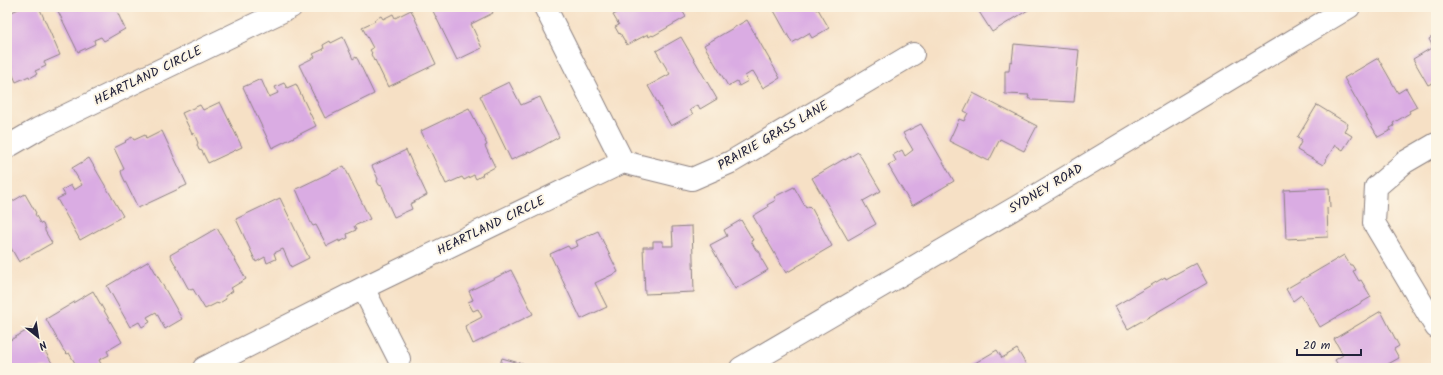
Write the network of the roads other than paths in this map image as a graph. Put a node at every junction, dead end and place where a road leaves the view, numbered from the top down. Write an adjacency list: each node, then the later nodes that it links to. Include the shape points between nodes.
1 (544, 7): 7 (street)
2 (1349, 7): 12 (street, SYDNEY ROAD, via 1034,197)
3 (283, 9): 6 (street, HEARTLAND CIRCLE, via 45,125)
4 (913, 54): 7 (street, PRAIRIE GRASS LANE, via 731,162 692,179)
5 (1436, 144): 9 (street, via 1405,162 1376,187 1374,223)
6 (7, 147)
7 (623, 162): 8 (street, HEARTLAND CIRCLE)
8 (363, 288): 10 (street); 11 (street, HEARTLAND CIRCLE)
9 (1436, 326)
10 (400, 359)
11 (204, 368)
12 (741, 368)

